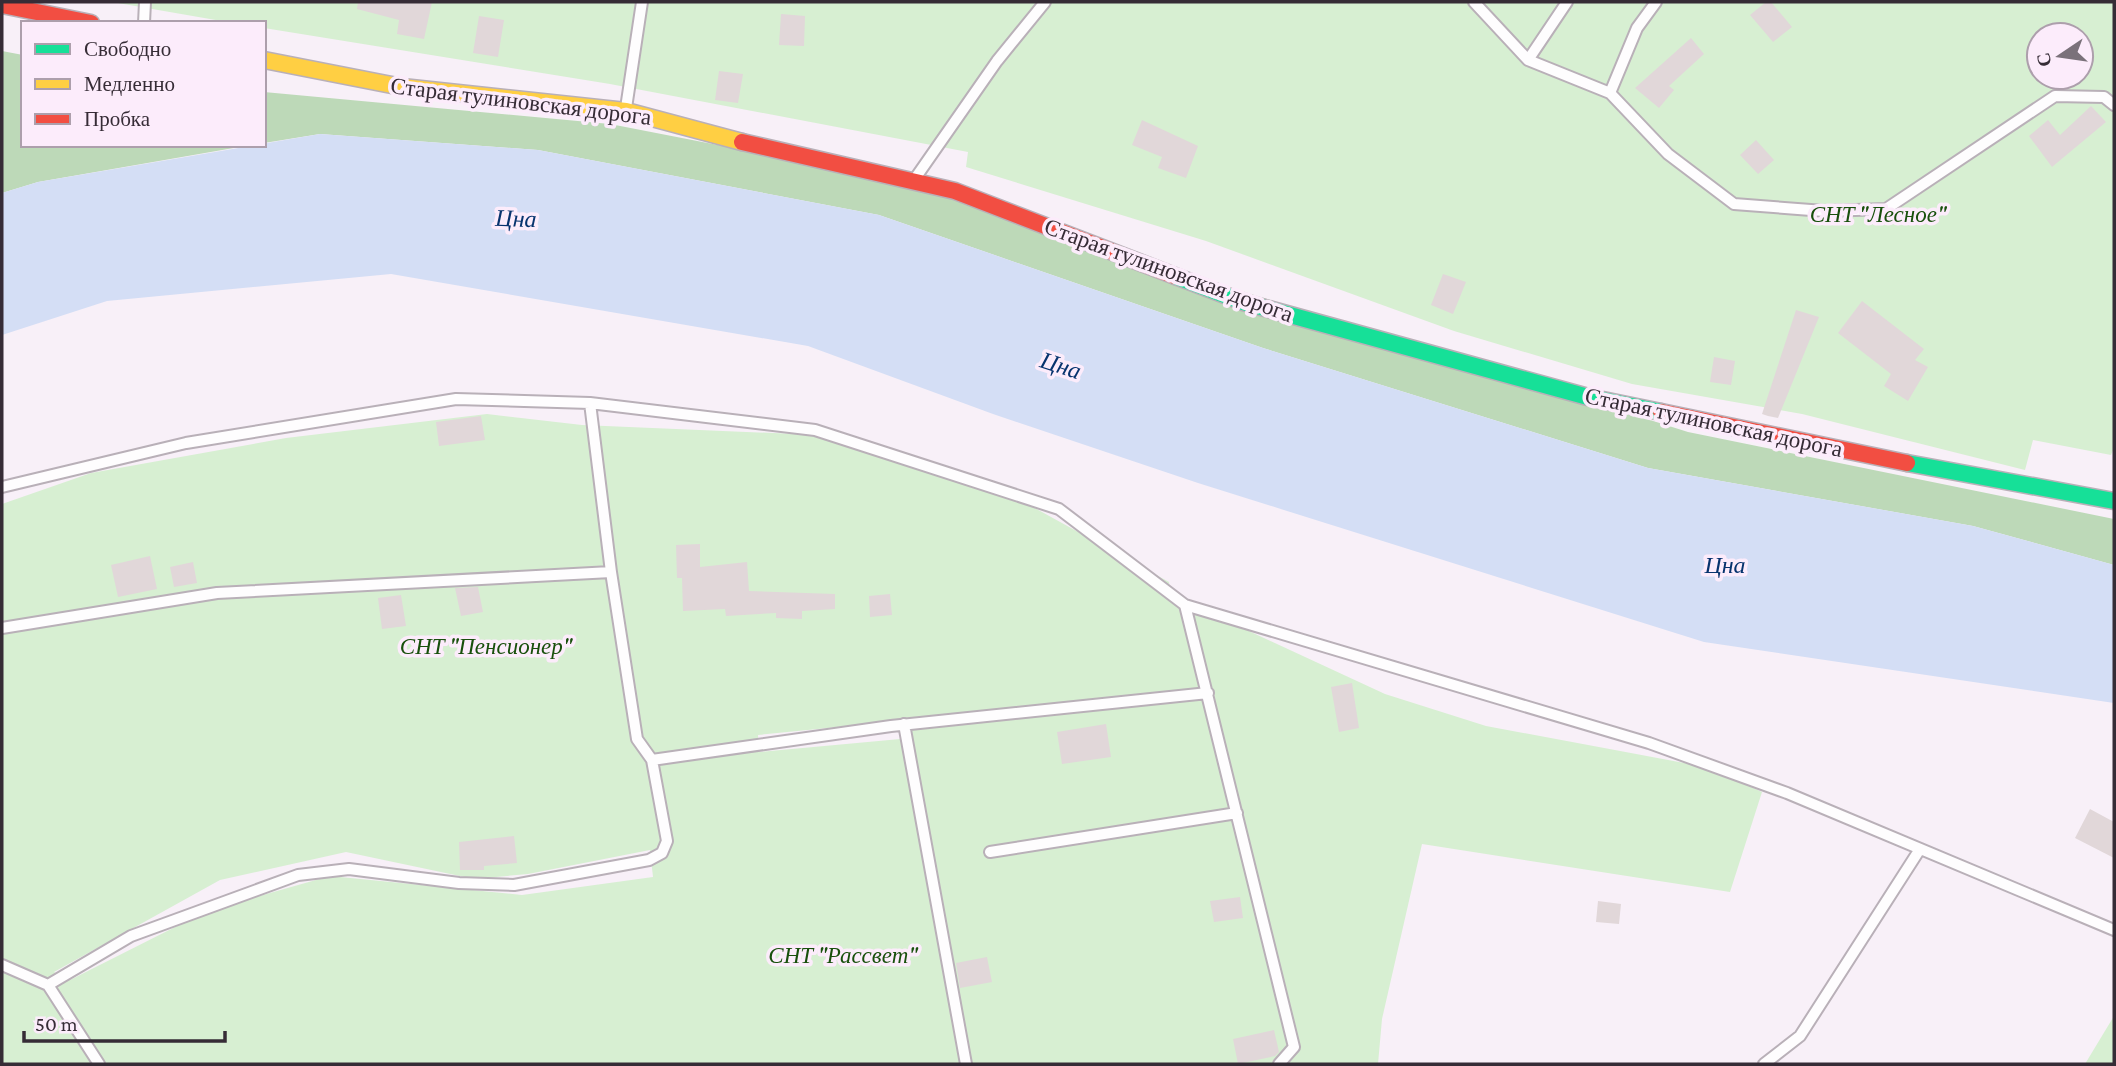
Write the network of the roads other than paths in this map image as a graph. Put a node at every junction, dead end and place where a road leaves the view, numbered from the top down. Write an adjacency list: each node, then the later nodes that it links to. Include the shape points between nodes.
1 (145, 2): 9 (lane)
2 (642, 2): 14 (lane)
3 (1045, 2): 15 (lane, via 997,61)
4 (1474, 2): 11 (lane)
5 (1567, 2): 11 (lane)
6 (1656, 2): 12 (lane, via 1637,28)
7 (2, 5): 8 (street)
8 (82, 21)
9 (144, 21)
10 (266, 60): 14 (street, Старая тулиновская дорога, via 402,87)
11 (1528, 60): 12 (lane)
12 (1610, 93): 13 (lane, via 1668,154 1734,204 1824,211 1886,209 2055,96 2104,97)
13 (2114, 106)
14 (626, 111): 15 (street, Старая тулиновская дорога)
15 (913, 181): 18 (street, Старая тулиновская дорога, via 955,191 1243,302 1588,397)
16 (590, 403): 17 (lane, via 456,399 186,443); 19 (lane); 20 (lane, via 816,430 1059,509)
17 (2, 487)
18 (2114, 501)
19 (611, 572): 21 (lane, via 217,593); 24 (lane, via 637,739)
20 (1185, 605): 22 (lane); 26 (lane, via 1649,743 1787,793)
21 (2, 628)
22 (1208, 693): 23 (lane); 25 (lane)
23 (904, 724): 24 (lane); 32 (lane)
24 (652, 760): 30 (lane, via 667,841 662,853 649,860 514,885 349,869 298,875 131,936)
25 (1237, 813): 27 (lane); 33 (lane, via 1294,1047)
26 (1920, 849): 28 (lane); 34 (lane, via 1800,1036)
27 (990, 852)
28 (2114, 930)
29 (2, 965): 30 (lane)
30 (48, 985): 31 (lane)
31 (99, 1064)
32 (966, 1064)
33 (1279, 1064)
34 (1764, 1064)

